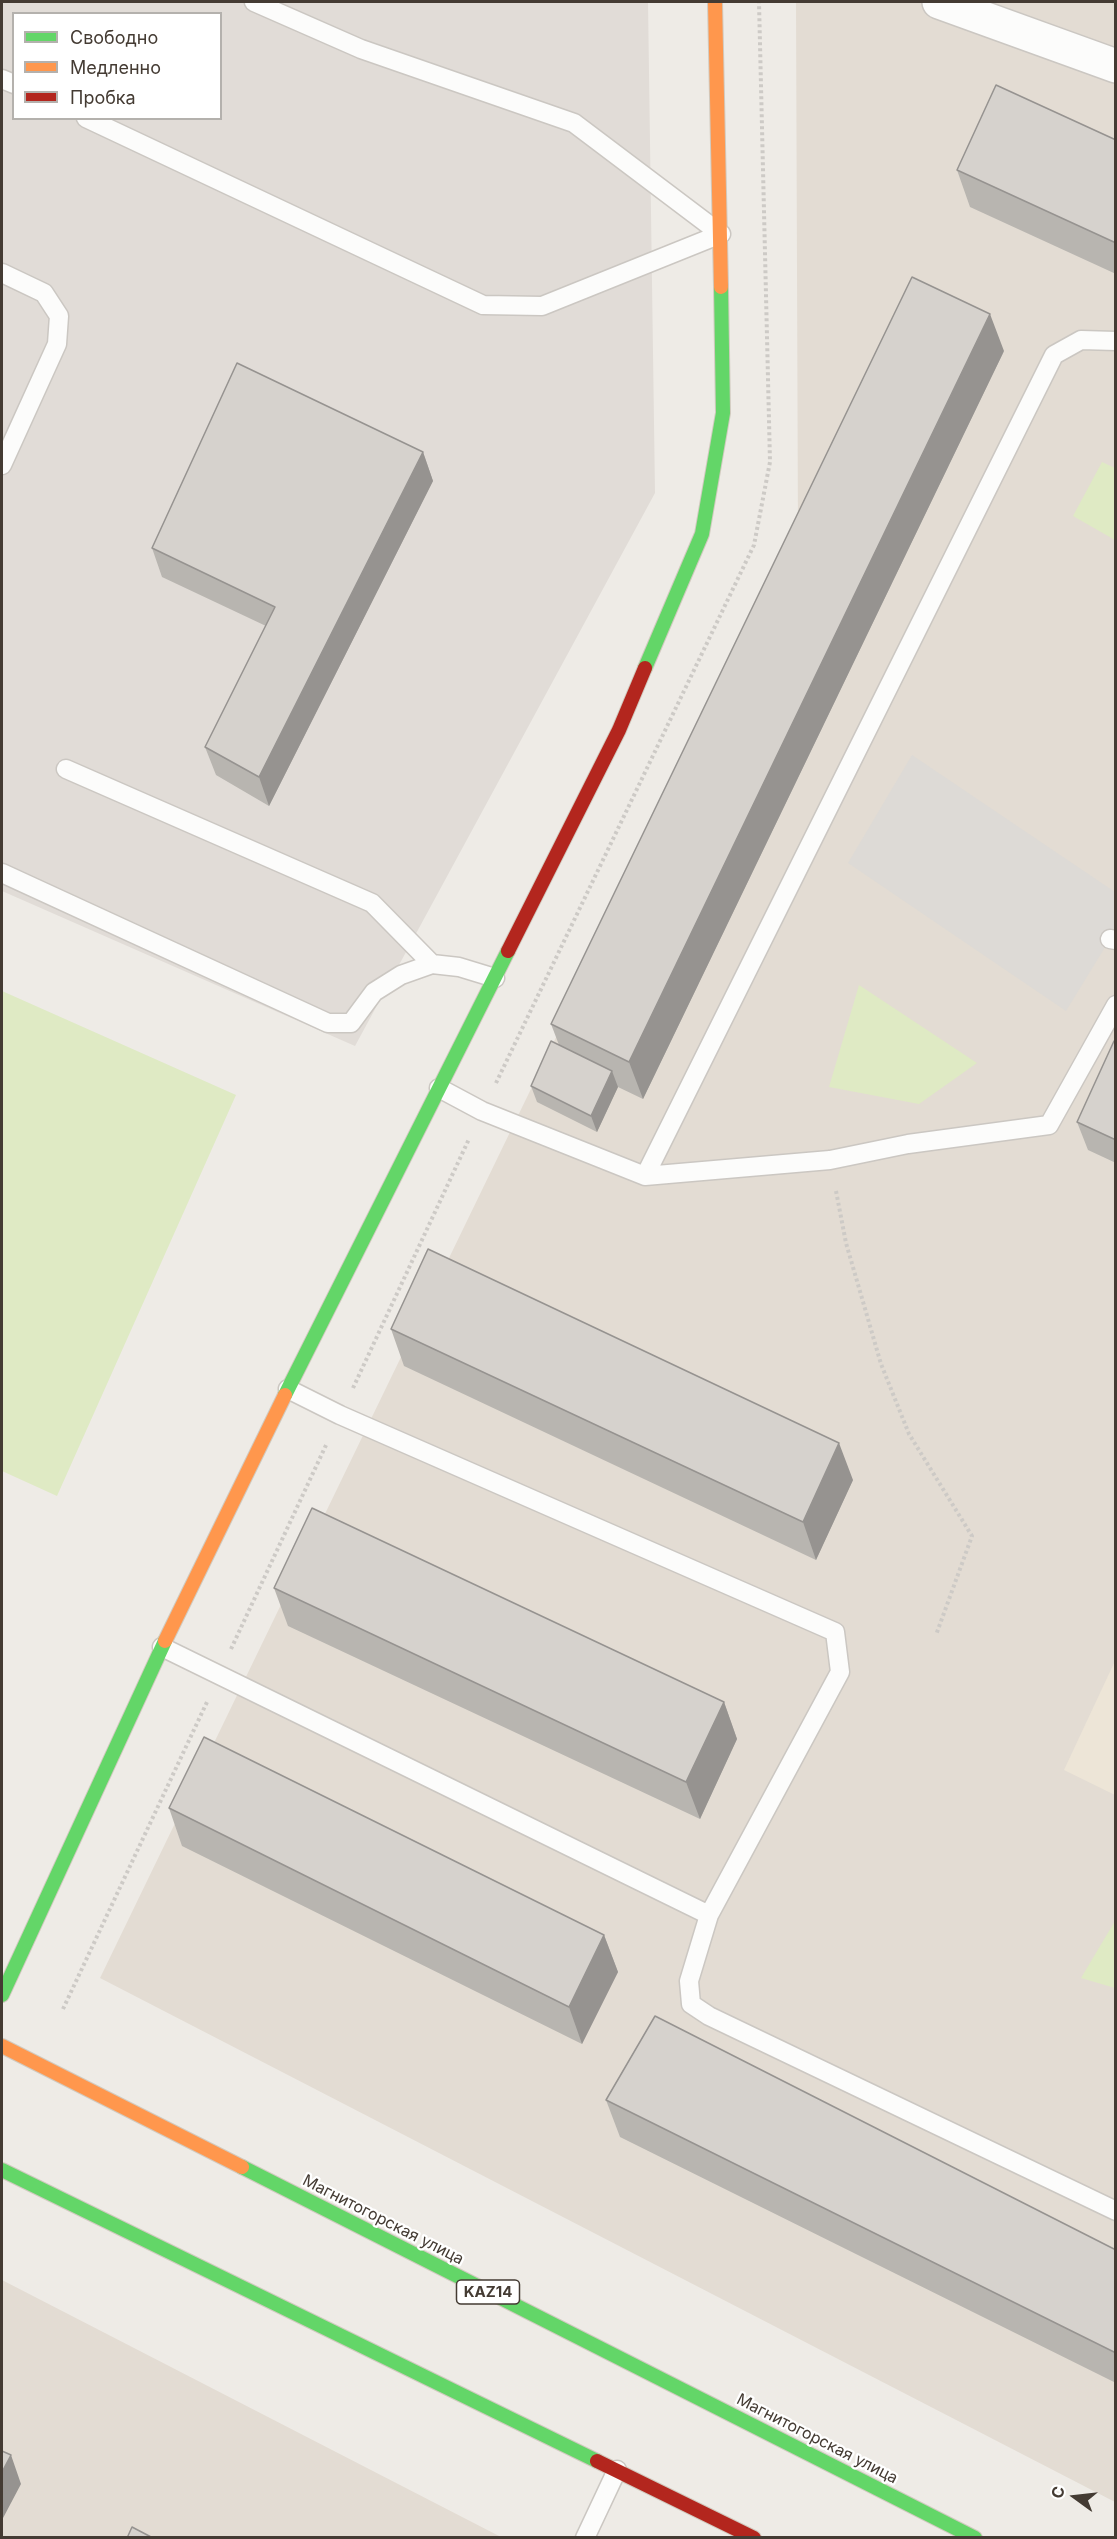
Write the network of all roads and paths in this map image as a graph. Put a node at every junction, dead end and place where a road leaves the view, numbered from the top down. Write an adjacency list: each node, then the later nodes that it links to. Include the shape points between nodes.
1 (254, 2): 6 (lane, via 361,49 574,123)
2 (716, 2): 6 (street)
3 (939, 2): 4 (street)
4 (1116, 66)
5 (90, 120): 6 (lane, via 483,305 542,306)
6 (721, 234): 13 (street, via 723,413 702,534 619,730)
7 (2, 273): 9 (lane, via 44,293 59,316 57,344)
8 (1116, 341): 17 (lane, via 1081,340 1054,355)
9 (2, 465)
10 (66, 769): 12 (lane, via 372,903)
11 (2, 873): 12 (lane, via 328,1023 351,1023 374,992 401,975)
12 (432, 964): 13 (lane)
13 (495, 978): 15 (street)
14 (1116, 1005): 16 (lane, via 1049,1125 908,1144)
15 (439, 1088): 17 (lane, via 482,1111); 18 (street)
16 (830, 1160): 17 (lane); 19 (path, via 846,1243 881,1364 909,1434 972,1536)
17 (645, 1176)
18 (288, 1389): 20 (street); 21 (lane, via 340,1416 835,1632 840,1672)
19 (936, 1635)
20 (162, 1647): 21 (lane); 22 (street)
21 (709, 1915): 25 (lane, via 689,1981 691,2004)
22 (2, 1995)
23 (2, 2046): 29 (street, Магнитогорская улица / KAZ14)
24 (2, 2170): 26 (street)
25 (1116, 2211)
26 (617, 2470): 27 (lane); 28 (street)
27 (585, 2538)
28 (754, 2538)
29 (975, 2538)

